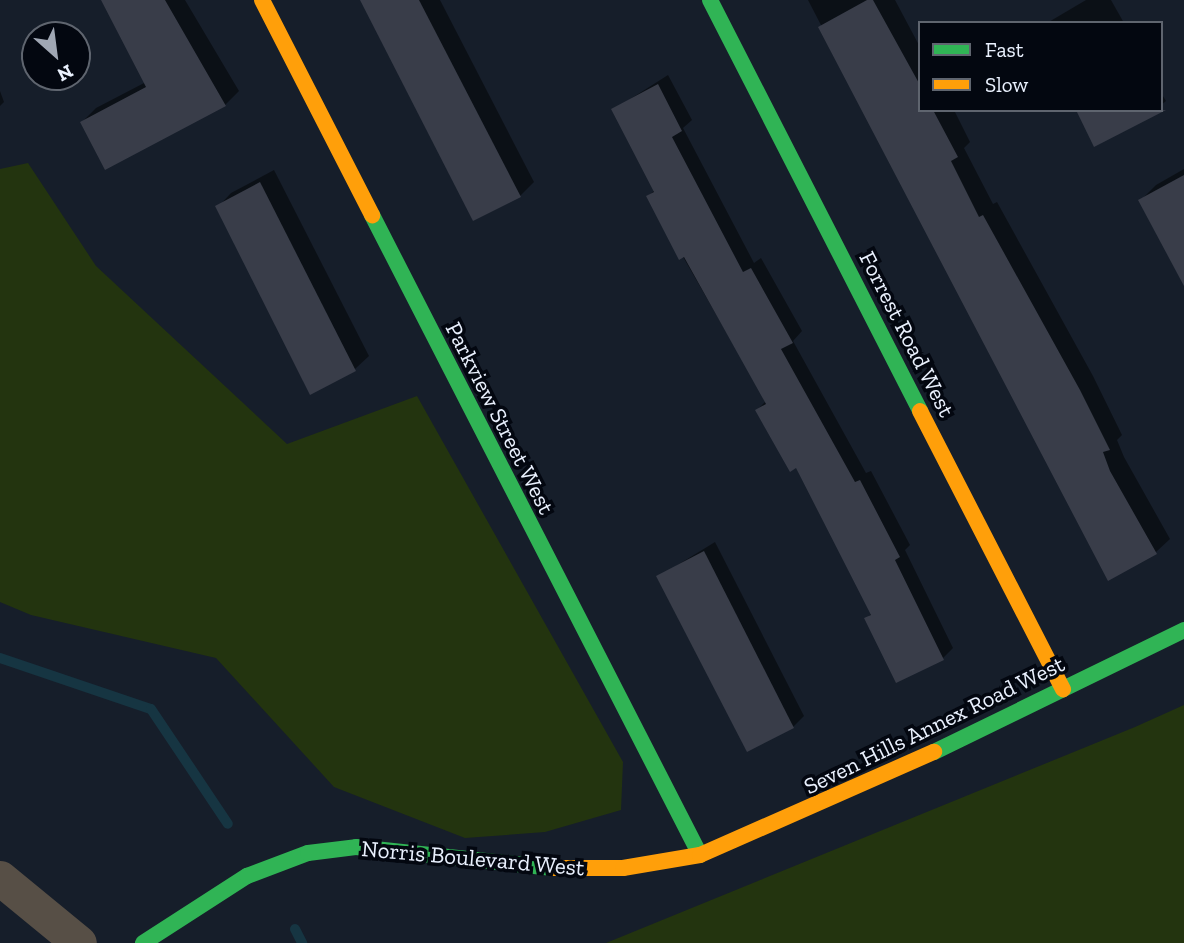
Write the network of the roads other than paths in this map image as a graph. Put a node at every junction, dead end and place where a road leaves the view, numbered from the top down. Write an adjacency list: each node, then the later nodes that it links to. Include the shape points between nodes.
1 (262, 0): 5 (street, Parkview Street West)
2 (710, 0): 4 (street, Forrest Road West)
3 (1184, 630): 4 (street, Seven Hills Annex Road West)
4 (1063, 689): 5 (street, Seven Hills Annex Road West, via 794,817)
5 (700, 855): 8 (street, Norris Boulevard West, via 623,868 564,869 356,847 309,853 247,876)
6 (0, 878): 7 (street)
7 (79, 943)
8 (143, 943)

